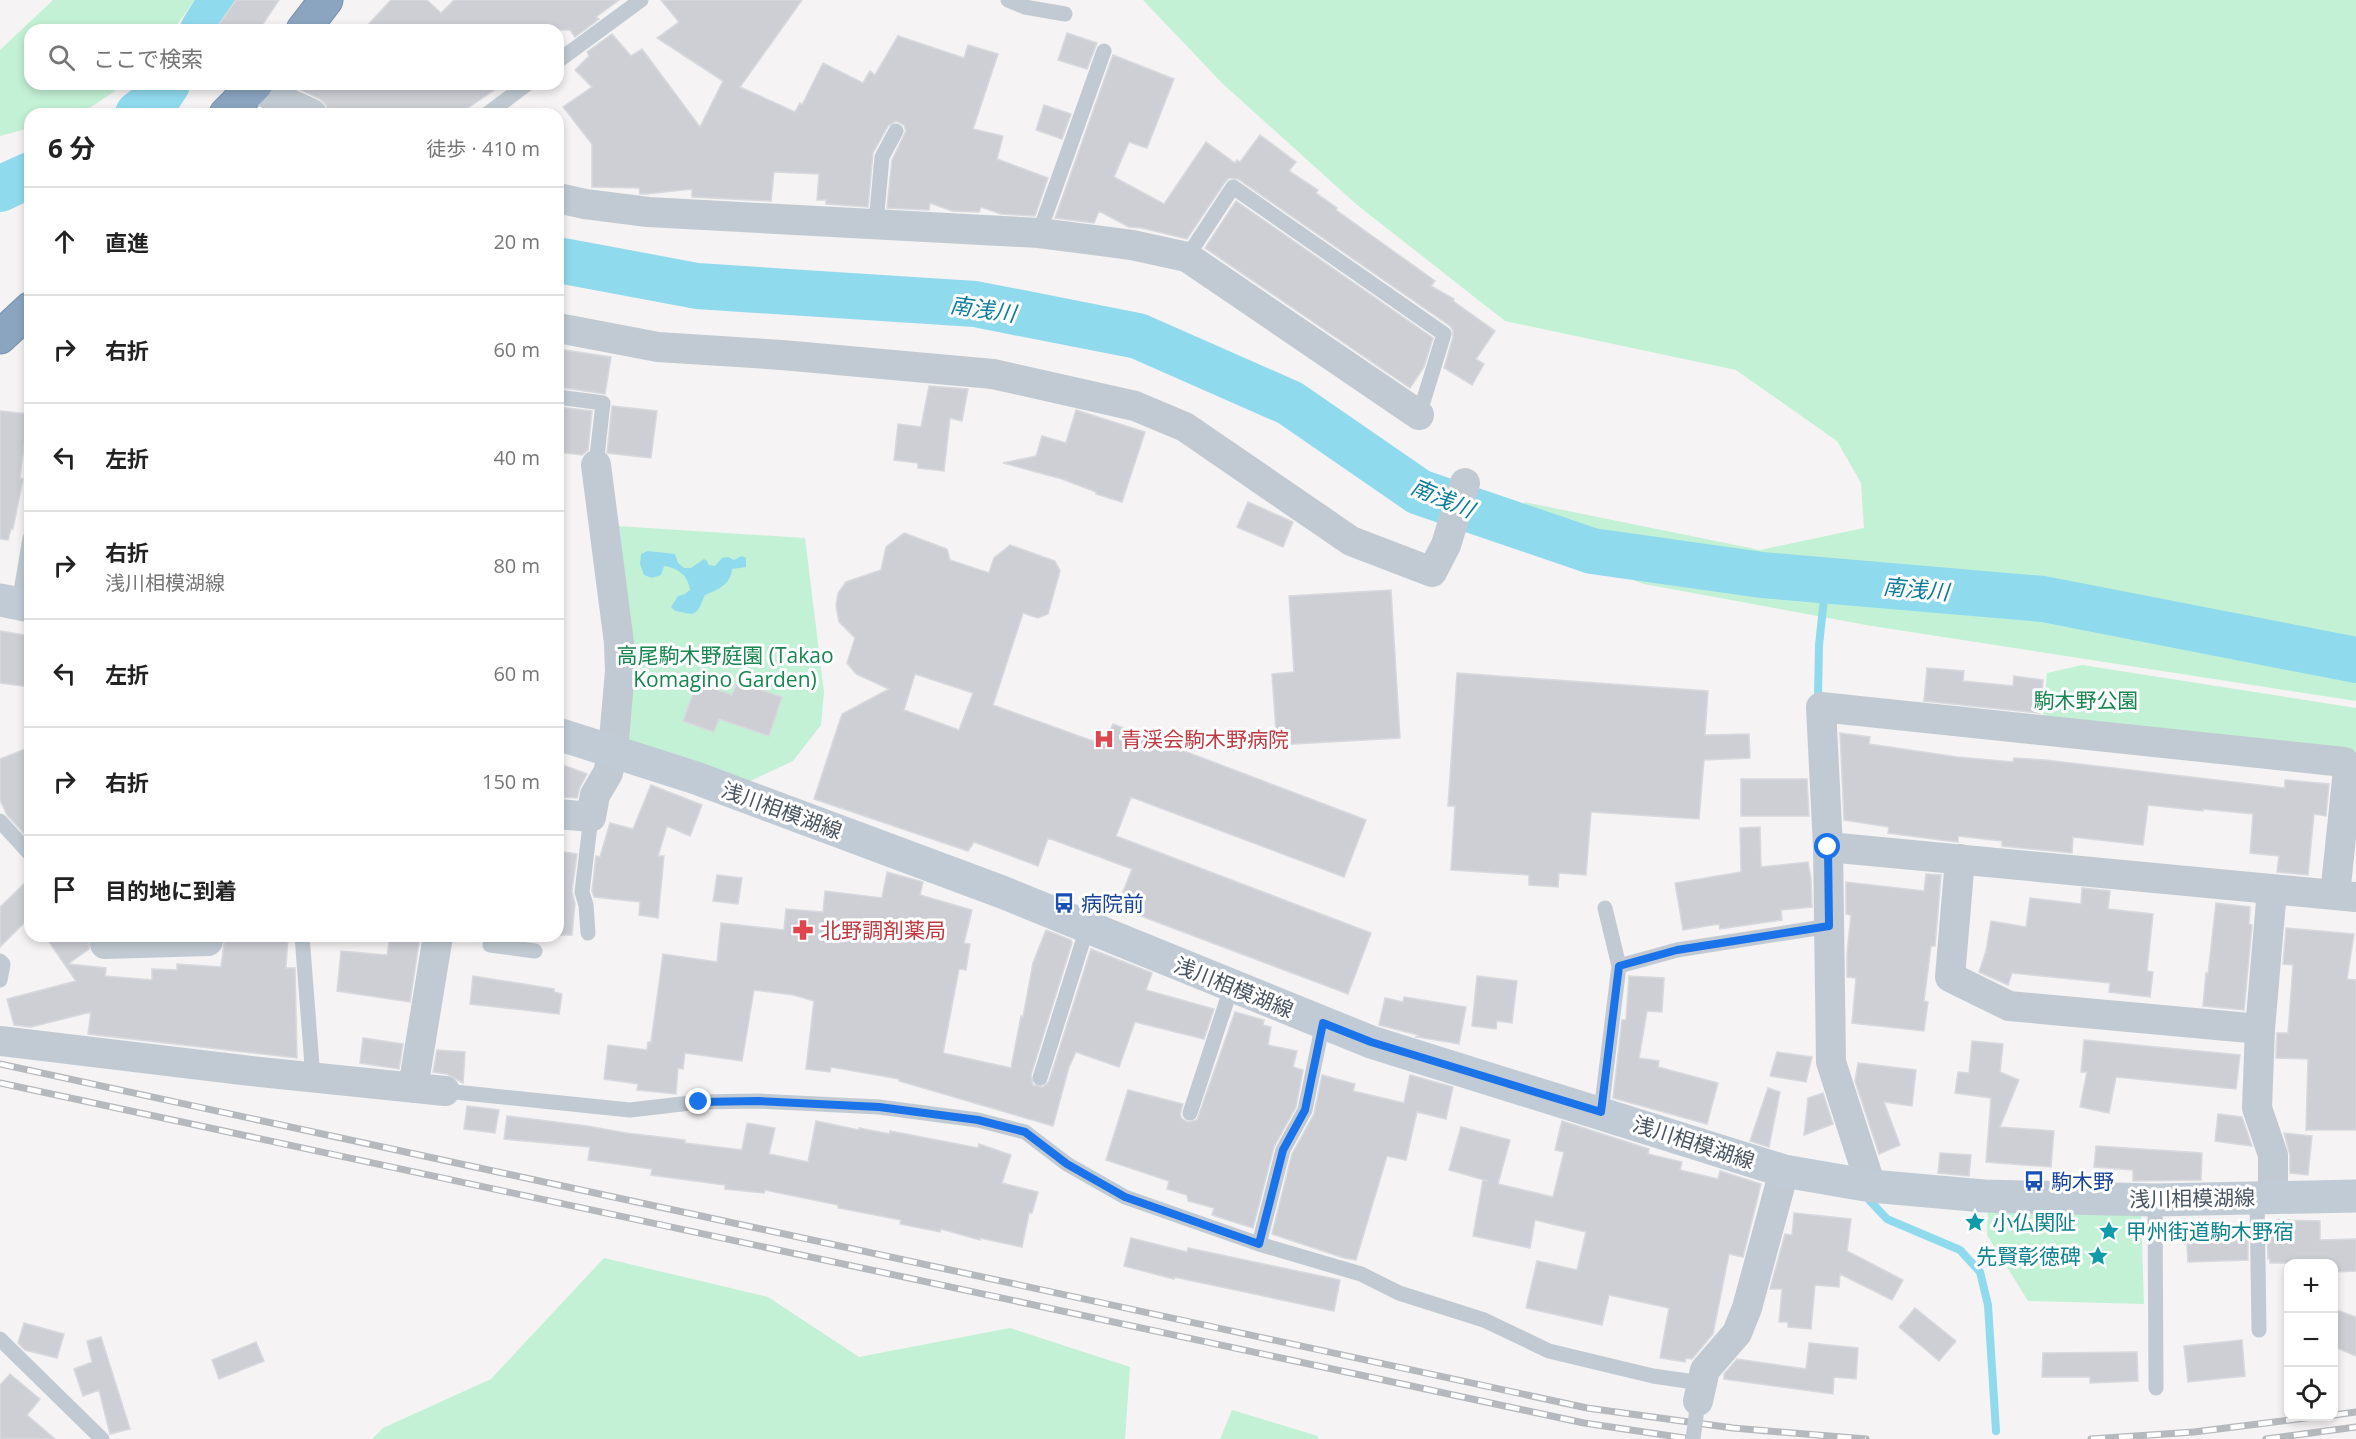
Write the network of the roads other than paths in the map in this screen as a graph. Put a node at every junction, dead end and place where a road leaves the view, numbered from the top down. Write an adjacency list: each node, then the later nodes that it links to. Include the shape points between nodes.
1 (326, 0): 5 (highway)
2 (641, 0): 7 (lane)
3 (1008, 0): 4 (lane)
4 (1065, 14)
5 (308, 24)
6 (1104, 51): 15 (lane)
7 (564, 57)
8 (519, 90): 11 (lane)
9 (244, 95): 10 (street)
10 (291, 108)
11 (495, 108)
12 (896, 131): 14 (lane, via 882,157)
13 (564, 199): 14 (street, via 648,212)
14 (876, 223): 15 (street)
15 (1039, 232): 16 (street)
16 (1187, 257): 19 (street); 19 (lane, via 1233,187 1444,334)
17 (564, 329): 21 (street, via 658,347 993,374 1134,406 1185,427 1351,541 1431,572 1446,545)
18 (564, 398): 20 (lane, via 603,403)
19 (1419, 416)
20 (596, 465): 25 (street, via 619,643)
21 (1465, 483)
22 (24, 566): 23 (lane)
23 (16, 603)
24 (564, 736): 25 (main road, 浅川相模湖線)
25 (613, 751): 27 (street, via 608,773 595,795); 36 (main road, 浅川相模湖線, via 1002,892)
26 (564, 815): 27 (street)
27 (591, 817): 37 (lane, via 582,892)
28 (0, 821): 29 (lane)
29 (24, 847)
30 (1828, 847): 31 (street); 33 (street, via 1821,707 2344,762 2348,770); 35 (street)
31 (1960, 859): 32 (street); 49 (street, via 1950,977 2009,1006)
32 (2272, 890): 33 (street); 49 (street)
33 (2346, 896)
34 (1605, 909): 45 (lane)
35 (1829, 926): 45 (lane, via 1677,950); 58 (street, via 1831,1062)
36 (1087, 928): 47 (main road, 浅川相模湖線); 52 (lane)
37 (588, 933)
38 (174, 942): 42 (street)
39 (302, 942): 51 (lane)
40 (437, 942): 53 (street)
41 (491, 942): 43 (lane, via 490,945)
42 (105, 944)
43 (535, 951)
44 (0, 962): 46 (lane)
45 (1619, 966): 55 (lane)
46 (0, 980)
47 (1232, 985): 48 (main road, 浅川相模湖線); 56 (lane)
48 (1323, 1023): 55 (main road, 浅川相模湖線, via 1371,1042); 62 (lane, via 1305,1110 1283,1150)
49 (2260, 1029): 60 (street, via 2257,1108 2273,1155)
50 (0, 1041): 51 (street)
51 (313, 1078): 53 (street)
52 (1040, 1078)
53 (413, 1088): 54 (street)
54 (445, 1091): 62 (lane, via 630,1110 699,1102 758,1101 879,1107 978,1120 1025,1132 1067,1164 1125,1197)
55 (1601, 1112): 57 (main road, 浅川相模湖線)
56 (1190, 1113)
57 (1784, 1170): 58 (main road, 浅川相模湖線); 66 (street, via 1747,1308 1737,1332 1705,1370)
58 (1870, 1186): 61 (main road, 浅川相模湖線, via 1984,1196)
59 (2356, 1196): 60 (main road, 浅川相模湖線)
60 (2265, 1197): 61 (main road, 浅川相模湖線); 63 (lane)
61 (2155, 1200): 65 (lane)
62 (1259, 1244): 66 (lane, via 1361,1274 1399,1293 1484,1320 1549,1351 1653,1376)
63 (2259, 1330)
64 (0, 1339): 67 (lane)
65 (2156, 1388)
66 (1700, 1392): 68 (lane, bridge)
67 (102, 1439)
68 (1693, 1439)

